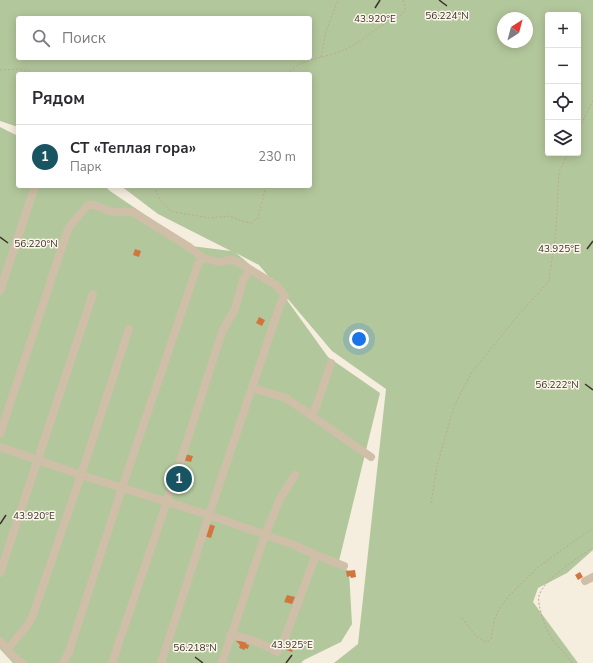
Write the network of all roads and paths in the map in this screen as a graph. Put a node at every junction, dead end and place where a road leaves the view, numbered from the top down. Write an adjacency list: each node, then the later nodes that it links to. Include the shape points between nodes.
1 (338, 0): 3 (path, via 326,31)
2 (403, 0): 3 (path, via 405,9 401,15 344,50)
3 (321, 57): 5 (path)
4 (312, 60): 8 (path)
5 (312, 60)
6 (0, 70): 7 (path, via 20,69)
7 (28, 72)
8 (289, 72)
9 (593, 100): 10 (path)
10 (581, 126)
11 (567, 156): 31 (path, via 559,172 556,231 549,281 472,372 454,406 437,466)
12 (34, 188): 17 (street)
13 (155, 188): 14 (path, via 160,200 174,212 210,218 229,216 251,223 258,218)
14 (266, 188)
15 (202, 258): 16 (street, via 218,262 236,261); 23 (street, via 133,212 112,212 88,205 67,232); 29 (street)
16 (250, 270): 21 (street, via 276,285 285,296); 30 (street, via 243,280 235,309 222,332)
17 (0, 291)
18 (93, 294): 26 (street)
19 (130, 329): 28 (street)
20 (331, 363): 22 (street)
21 (252, 388): 22 (street, via 286,398); 32 (street)
22 (311, 416): 25 (street)
23 (0, 434)
24 (0, 447): 26 (street)
25 (371, 457)
26 (38, 460): 28 (street); 38 (street)
27 (295, 475): 34 (street, via 280,499)
28 (81, 476): 29 (street); 44 (street, via 33,615)
29 (122, 488): 30 (street); 46 (street)
30 (166, 502): 32 (street); 47 (street)
31 (431, 503)
32 (209, 515): 34 (street); 48 (street)
33 (593, 528): 41 (path, via 538,567 507,598 499,609 491,639 487,642 481,640)
34 (266, 535): 36 (street); 42 (street)
35 (593, 547): 50 (path, via 560,571 542,589 538,597 549,635)
36 (316, 555): 37 (street); 42 (street, via 284,640 277,652 266,645 240,636)
37 (344, 566)
38 (0, 573)
39 (593, 577): 40 (street)
40 (586, 581)
41 (462, 618)
42 (230, 636): 49 (street)
43 (0, 641): 44 (street)
44 (8, 649): 45 (street)
45 (22, 663)
46 (64, 663)
47 (112, 663)
48 (161, 663)
49 (222, 663)
50 (572, 663)

